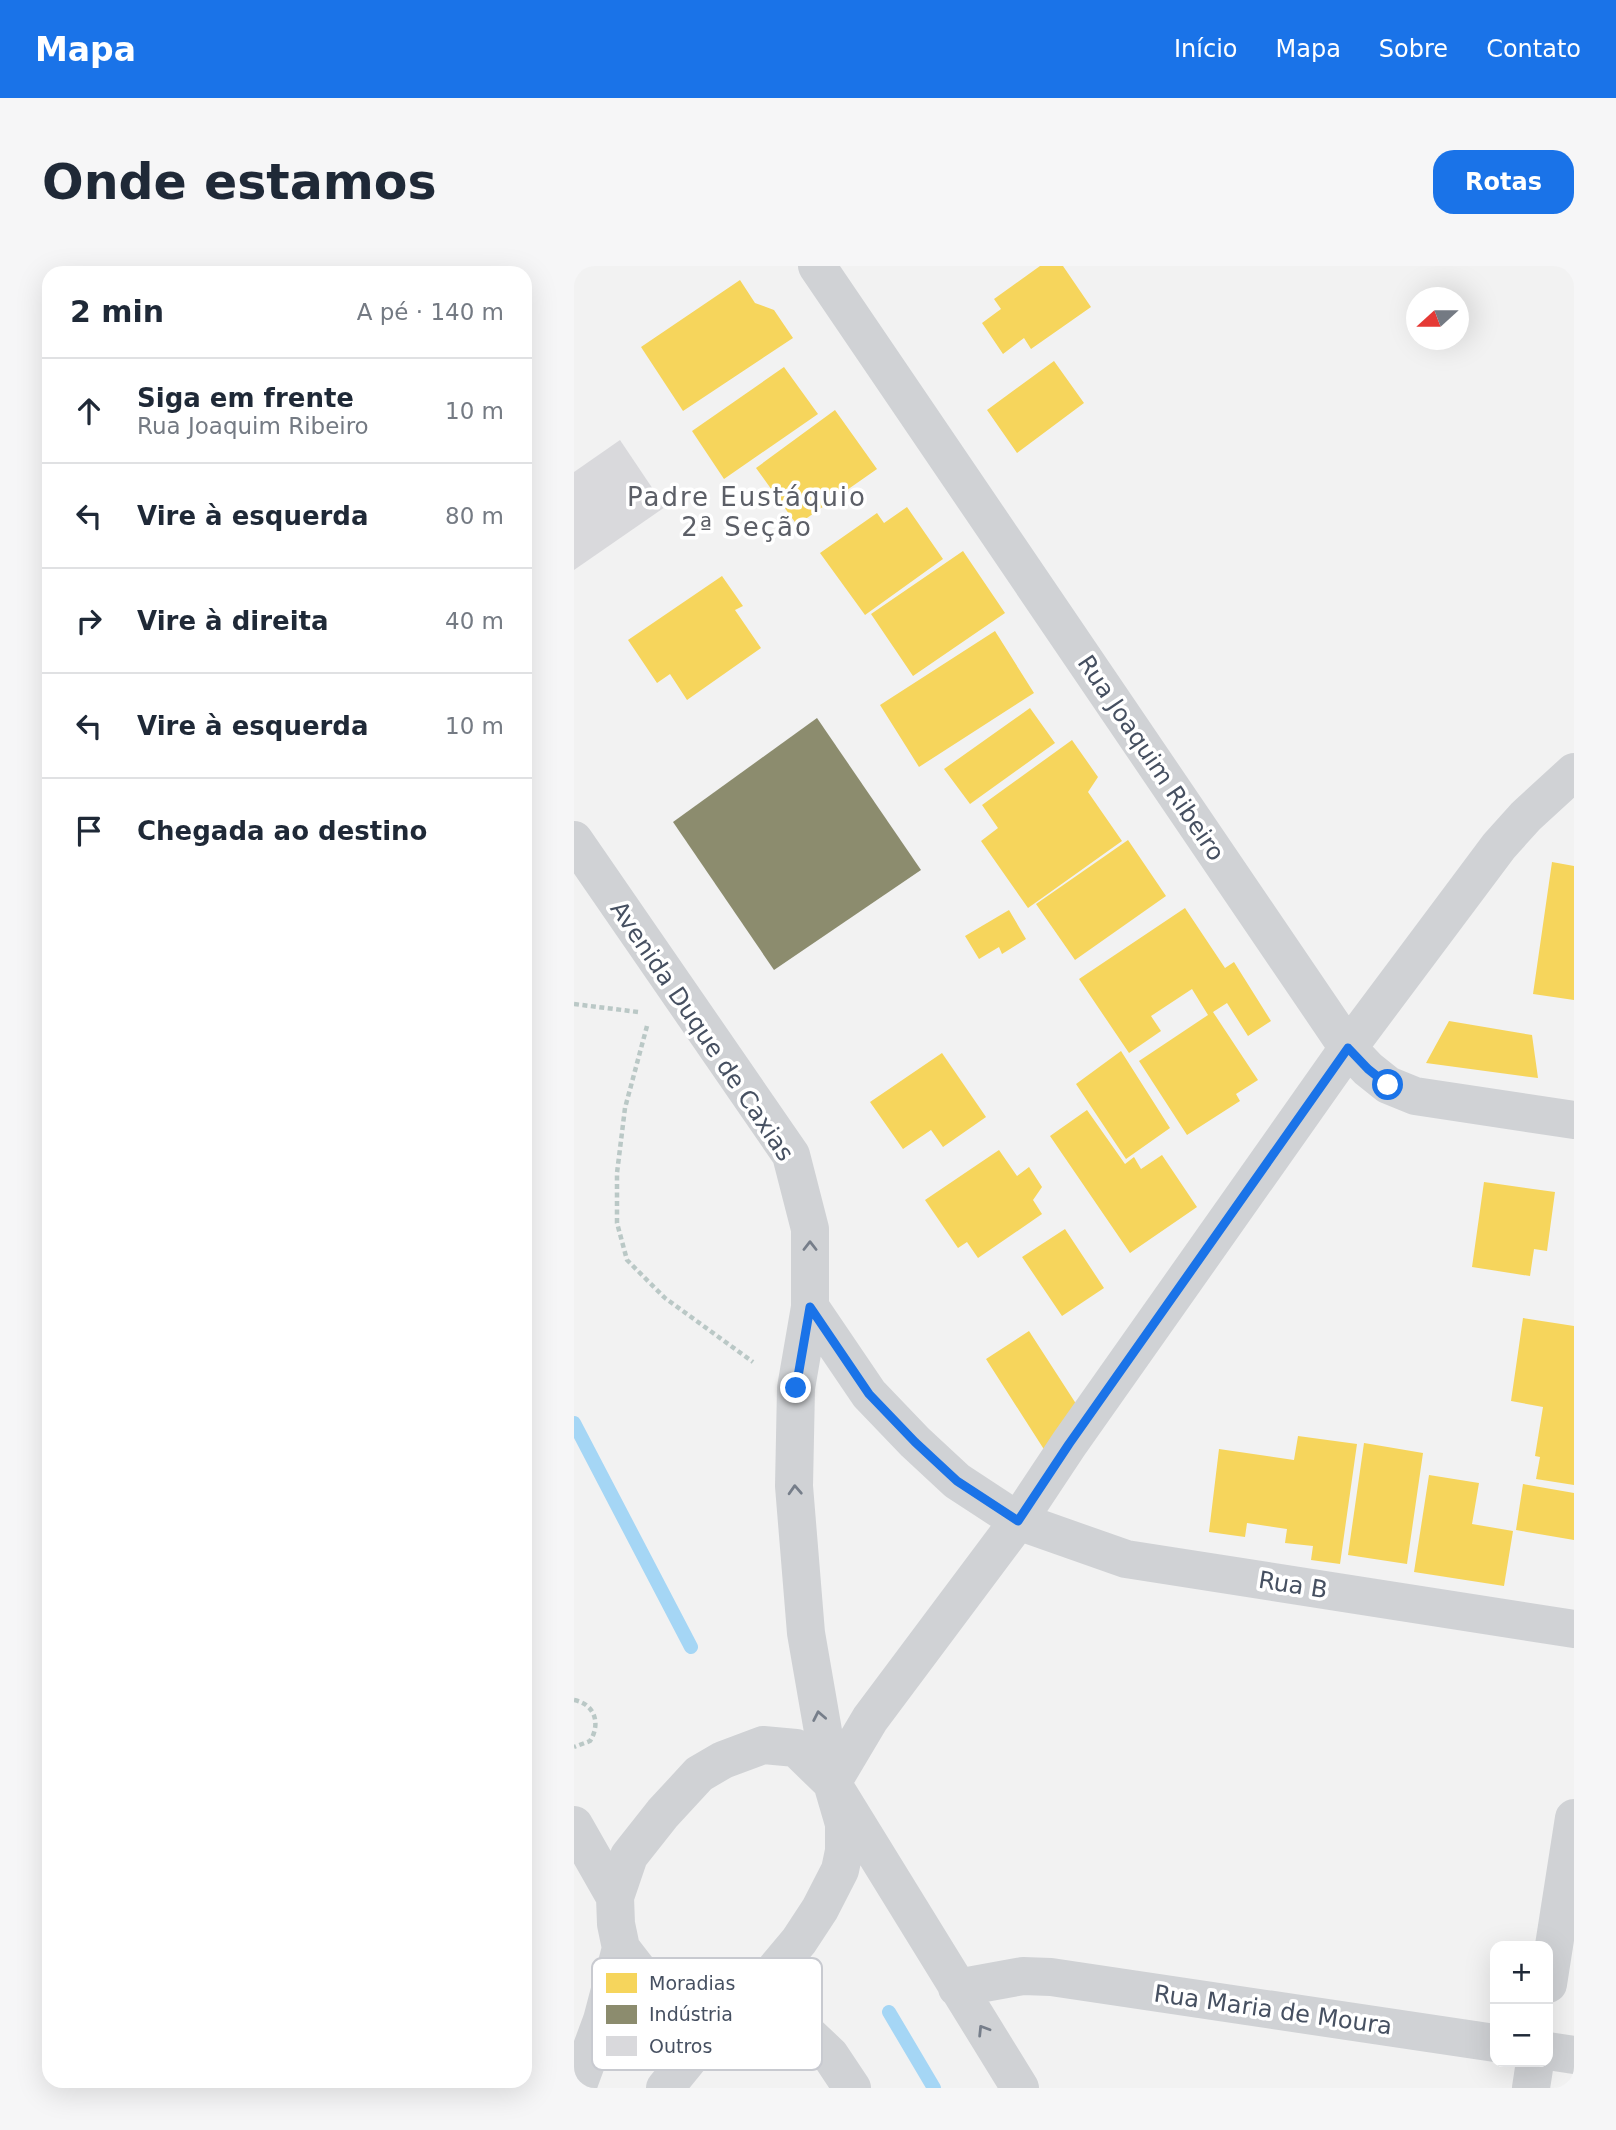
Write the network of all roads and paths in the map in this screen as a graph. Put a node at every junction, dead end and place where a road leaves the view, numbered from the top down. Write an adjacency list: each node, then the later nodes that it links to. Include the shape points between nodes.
1 (817, 266): 7 (street, Rua Joaquim Ribeiro)
2 (1574, 772): 7 (street, via 1499,846)
3 (574, 840): 9 (street, Avenida Duque de Caxias, one-way to 3, via 810,1228 791,1155)
4 (574, 1004): 5 (path)
5 (651, 1013)
6 (648, 1025): 10 (path, via 625,1108 617,1173 617,1223 627,1260 665,1298)
7 (1348, 1048): 8 (street, Rua Joaquim Ribeiro, via 1388,1085 1415,1096); 11 (street)
8 (1574, 1120)
9 (810, 1307): 11 (street, via 869,1394 915,1442 957,1481); 15 (street, Avenida Duque de Caxias, one-way to 9, via 806,1633 794,1486 796,1388)
10 (753, 1362)
11 (1018, 1521): 12 (street, Rua B, via 1126,1559); 15 (street, via 870,1720)
12 (1574, 1629)
13 (574, 1700): 14 (path, via 588,1705 596,1727 590,1741)
14 (574, 1747)
15 (832, 1783): 18 (street, via 796,1748 763,1745 723,1760 699,1774 663,1813 629,1856); 23 (street, via 844,1824 840,1870 820,1909); 24 (street)
16 (1574, 1818): 20 (street)
17 (574, 1825): 18 (street)
18 (615, 1896): 19 (street)
19 (621, 1948): 21 (street); 22 (street)
20 (1553, 1952)
21 (618, 1958)
22 (629, 1958)
23 (785, 1958)
24 (957, 1988): 25 (street, Rua Maria de Moura, via 1023,1976 1051,1977); 35 (street, one-way to 24)
25 (1490, 2042)
26 (592, 2047): 32 (street)
27 (822, 2047): 34 (street)
28 (1553, 2052): 29 (street)
29 (1574, 2055)
30 (1534, 2067): 36 (street)
31 (681, 2070): 33 (street)
32 (577, 2088)
33 (665, 2088)
34 (852, 2088)
35 (1020, 2088)
36 (1531, 2088)

